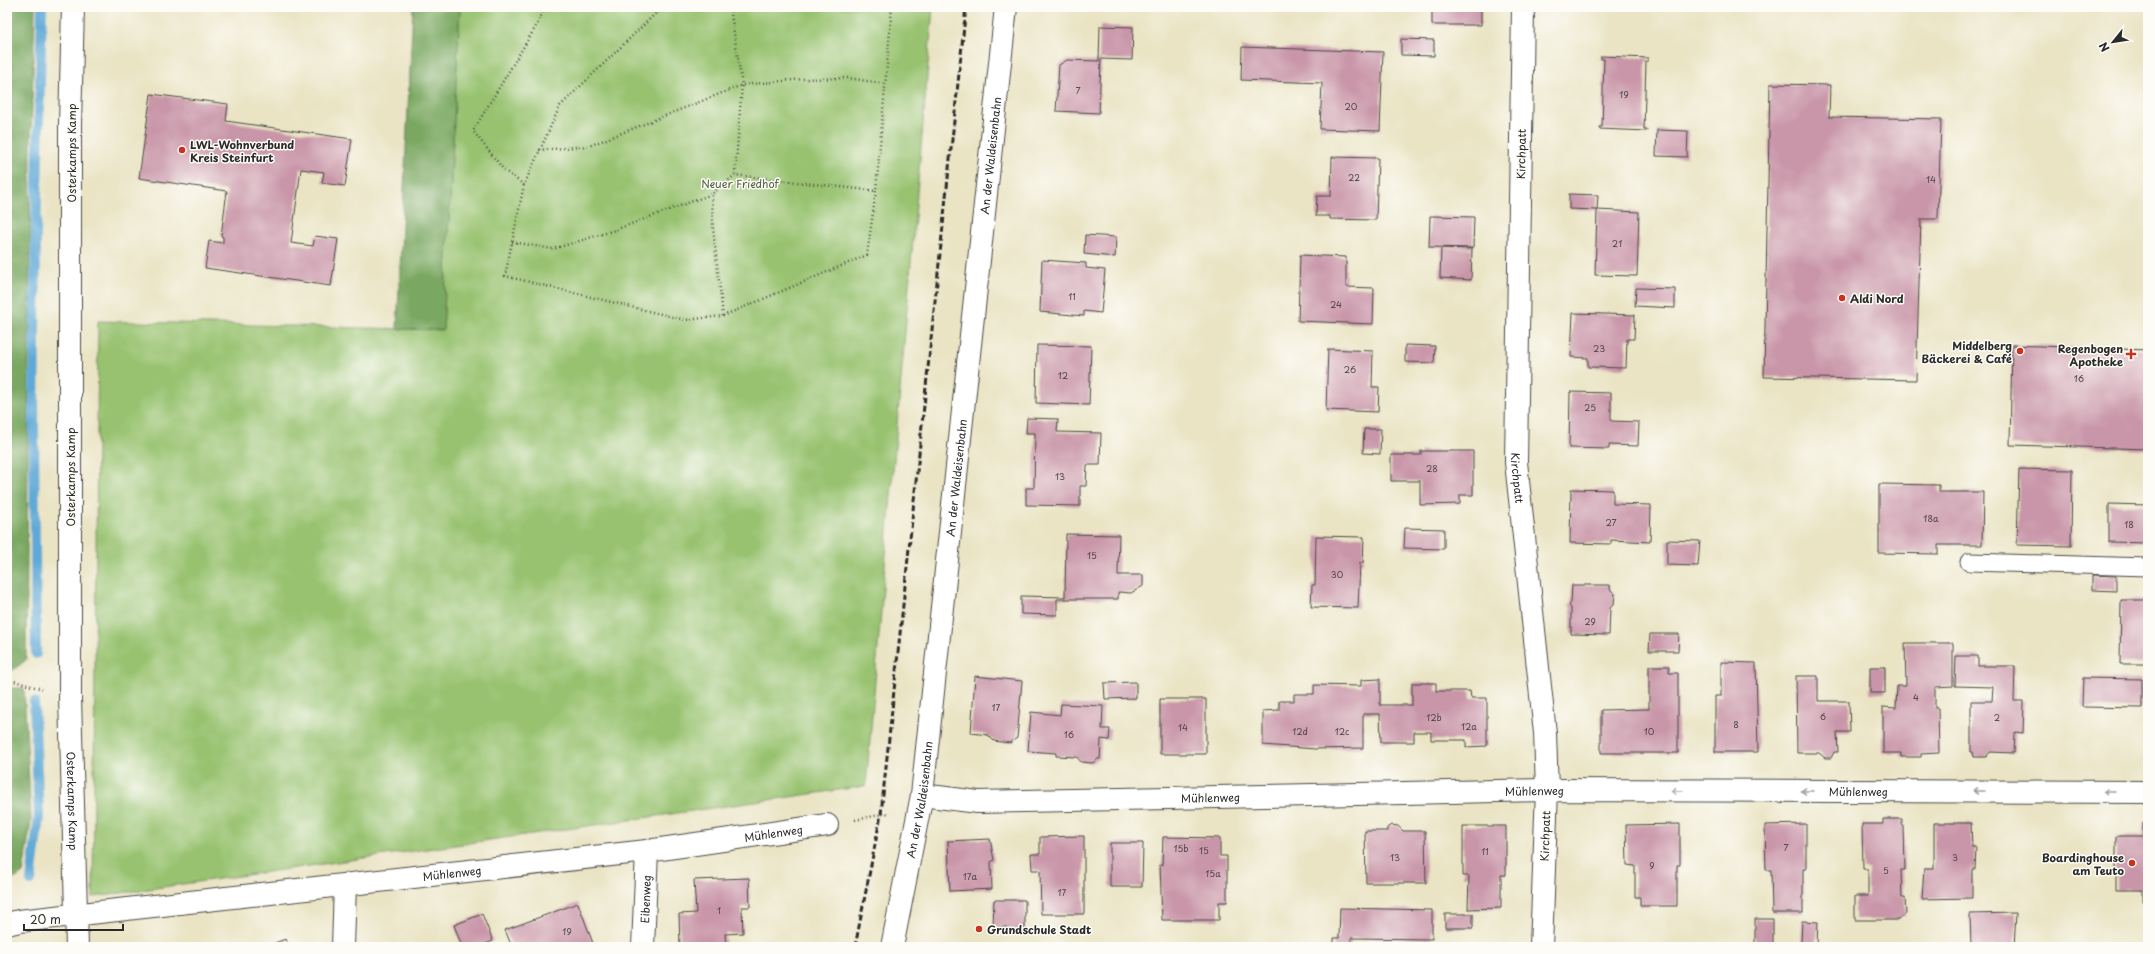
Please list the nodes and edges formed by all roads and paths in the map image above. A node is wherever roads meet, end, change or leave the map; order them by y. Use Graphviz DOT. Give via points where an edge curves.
graph roads {
  1 [pos="73,7"];
  2 [pos="545,7"];
  3 [pos="670,7"];
  4 [pos="730,7"];
  5 [pos="892,7"];
  6 [pos="1006,7"];
  7 [pos="1523,7"];
  8 [pos="886,84"];
  9 [pos="742,85"];
  10 [pos="539,150"];
  11 [pos="735,174"];
  12 [pos="524,185"];
  13 [pos="876,191"];
  14 [pos="712,194"];
  15 [pos="512,242"];
  16 [pos="723,316"];
  17 [pos="1969,562"];
  18 [pos="2148,567"];
  19 [pos="7,679"];
  20 [pos="70,697"];
  21 [pos="1547,790"];
  22 [pos="2148,792"];
  23 [pos="920,804"];
  24 [pos="827,825"];
  25 [pos="647,851"];
  26 [pos="345,885"];
  27 [pos="76,916"];
  28 [pos="7,924"];
  29 [pos="77,947"];
  30 [pos="343,947"];
  31 [pos="642,947"];
  32 [pos="892,947"];
  33 [pos="1541,947"];
  1 -- 20 [label="street, Osterkamps Kamp" via="70,125"];
  2 -- 12 [label="path" via="473,131 504,170"];
  3 -- 10 [label="path" via="656,13 560,106"];
  4 -- 9 [label="path"];
  5 -- 8 [label="path"];
  6 -- 23 [label="street, An der Waldeisenbahn"];
  7 -- 21 [label="street, Kirchpatt" via="1516,462 1545,733"];
  8 -- 9 [label="path" via="848,78"];
  8 -- 13 [label="path"];
  9 -- 10 [label="path" via="589,146"];
  9 -- 11 [label="path"];
  10 -- 12 [label="path"];
  11 -- 13 [label="path"];
  11 -- 14 [label="path"];
  12 -- 15 [label="path"];
  13 -- 16 [label="path" via="867,255"];
  14 -- 15 [label="path" via="553,249"];
  14 -- 16 [label="path" via="712,229"];
  15 -- 16 [label="path" via="505,276 685,320"];
  17 -- 18 [label="lane"];
  19 -- 20 [label="path"];
  20 -- 27 [label="street, Osterkamps Kamp"];
  22 -- 21 [label="street, Mühlenweg, one-way"];
  21 -- 23 [label="street, Mühlenweg"];
  21 -- 33 [label="street, Kirchpatt"];
  23 -- 24 [label="path"];
  23 -- 32 [label="street, An der Waldeisenbahn"];
  24 -- 25 [label="street, Mühlenweg"];
  25 -- 26 [label="street, Mühlenweg"];
  25 -- 31 [label="street, Eibenweg"];
  26 -- 27 [label="street, Mühlenweg"];
  26 -- 30 [label="street"];
  27 -- 28 [label="street, Mühlenweg"];
  27 -- 29 [label="street, Osterkamps Kamp"];
}
